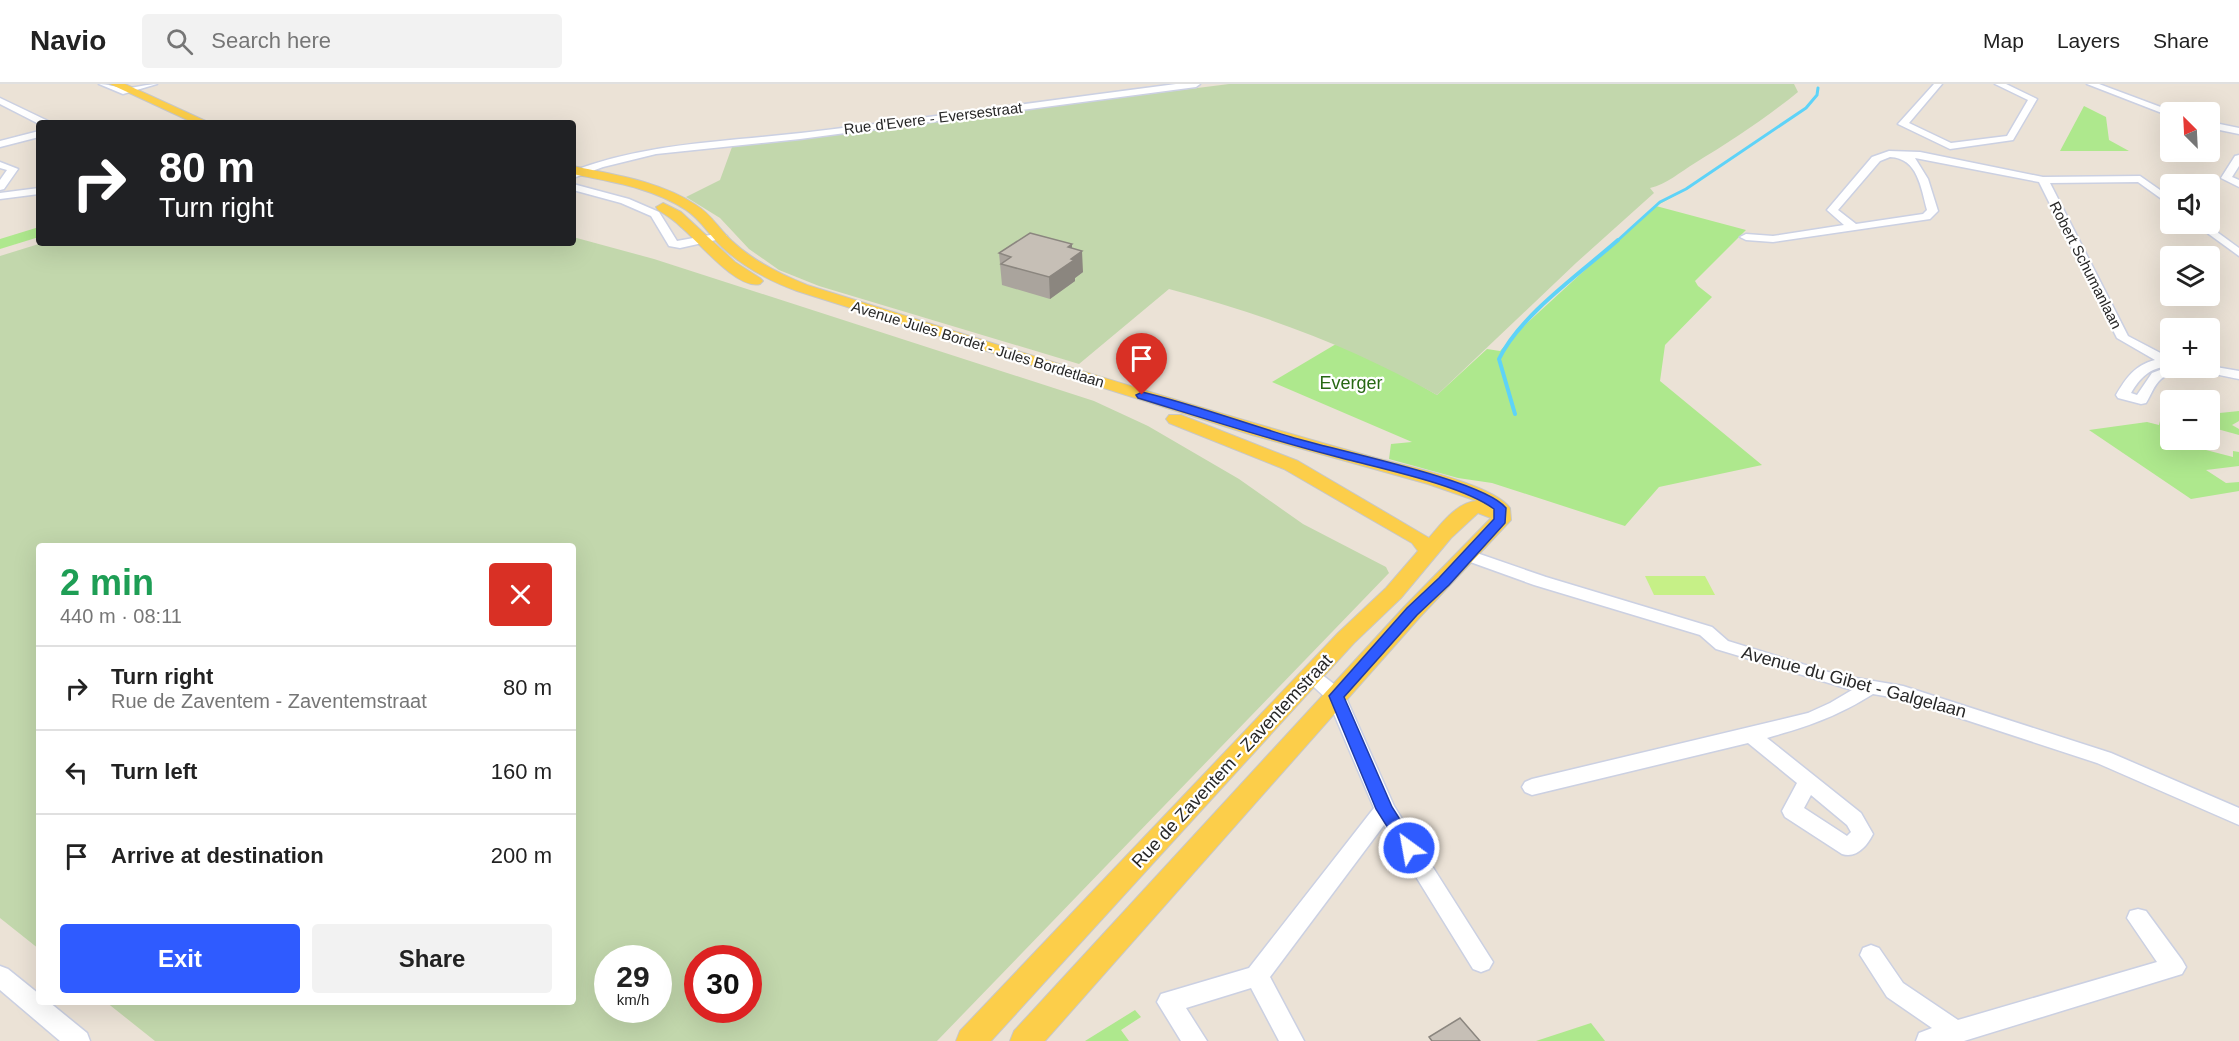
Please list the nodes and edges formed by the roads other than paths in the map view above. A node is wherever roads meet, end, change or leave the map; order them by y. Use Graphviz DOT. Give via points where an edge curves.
graph roads {
  1 [pos="98,84"];
  2 [pos="104,84"];
  3 [pos="116,84"];
  4 [pos="153,84"];
  5 [pos="1196,84"];
  6 [pos="1938,84"];
  7 [pos="1999,84"];
  8 [pos="2091,84"];
  9 [pos="133,95"];
  10 [pos="0,101"];
  11 [pos="2160,109"];
  12 [pos="39,120"];
  13 [pos="179,120"];
  14 [pos="196,120"];
  15 [pos="2220,126"];
  16 [pos="2239,131"];
  17 [pos="36,135"];
  18 [pos="11,142"];
  19 [pos="0,144"];
  20 [pos="702,146"];
  21 [pos="1950,146"];
  22 [pos="1903,154"];
  23 [pos="2239,158"];
  24 [pos="0,159"];
  25 [pos="1942,159"];
  26 [pos="0,165"];
  27 [pos="599,176"];
  28 [pos="576,179"];
  29 [pos="576,179"];
  30 [pos="576,179"];
  31 [pos="576,179"];
  32 [pos="2043,180"];
  33 [pos="2239,183"];
  34 [pos="0,187"];
  35 [pos="36,191"];
  36 [pos="2160,194"];
  37 [pos="0,196"];
  38 [pos="1853,227"];
  39 [pos="2213,234"];
  40 [pos="1746,237"];
  41 [pos="712,238"];
  42 [pos="2239,253"];
  43 [pos="2160,358"];
  44 [pos="2174,365"];
  45 [pos="2220,365"];
  46 [pos="2239,368"];
  47 [pos="2220,372"];
  48 [pos="2239,375"];
  49 [pos="1501,520"];
  50 [pos="1429,550"];
  51 [pos="1468,555"];
  52 [pos="1400,585"];
  53 [pos="1428,596"];
  54 [pos="1311,676"];
  55 [pos="1871,687"];
  56 [pos="1336,696"];
  57 [pos="1751,735"];
  58 [pos="1808,781"];
  59 [pos="1532,787"];
  60 [pos="1385,809"];
  61 [pos="2239,818"];
  62 [pos="2138,918"];
  63 [pos="1872,955"];
  64 [pos="1481,962"];
  65 [pos="0,976"];
  66 [pos="1257,976"];
  67 [pos="1956,1033"];
  68 [pos="78,1041"];
  69 [pos="971,1041"];
  70 [pos="1025,1041"];
  71 [pos="1195,1041"];
  72 [pos="1292,1041"];
  73 [pos="1928,1041"];
  1 -- 9 [label="main road" via="116,94"];
  2 -- 9 [label="street"];
  3 -- 9 [label="main road"];
  4 -- 9 [label="street"];
  5 -- 20 [label="street, Rue d'Evere - Eversestraat"];
  6 -- 21 [label="street" via="1903,124"];
  7 -- 21 [label="street" via="2033,99 2010,138"];
  8 -- 11 [label="street"];
  9 -- 13 [label="main road"];
  9 -- 14 [label="main road"];
  10 -- 12 [label="street"];
  15 -- 16 [label="street"];
  17 -- 18 [label="street"];
  18 -- 19 [label="street"];
  18 -- 24 [label="street"];
  20 -- 27 [label="street, Rue d'Evere - Eversestraat"];
  20 -- 28 [label="street, Rue d'Evere - Eversestraat" via="643,154"];
  21 -- 25 [label="street"];
  22 -- 25 [label="street"];
  22 -- 38 [label="street" via="1876,159 1832,210"];
  22 -- 38 [label="street" via="1915,161 1934,211 1926,217"];
  23 -- 33 [label="street" via="2226,178"];
  25 -- 32 [label="street"];
  26 -- 34 [label="street" via="13,169"];
  27 -- 29 [label="main road, Avenue Jules Bordet - Jules Bordetlaan"];
  27 -- 41 [label="main road, Avenue Jules Bordet - Jules Bordetlaan" via="674,199 705,218"];
  30 -- 41 [label="main road, Avenue Jules Bordet - Jules Bordetlaan" via="661,206"];
  31 -- 41 [label="street" via="655,214 672,242 680,245"];
  32 -- 36 [label="street" via="2140,179"];
  32 -- 43 [label="street, Robert Schumanlaan" via="2123,338"];
  35 -- 37 [label="street"];
  38 -- 40 [label="street" via="1764,240"];
  39 -- 42 [label="street"];
  41 -- 49 [label="main road, Avenue Jules Bordet - Jules Bordetlaan" via="761,270 802,288 1258,431 1436,480 1497,504"];
  41 -- 50 [label="main road, Avenue Jules Bordet - Jules Bordetlaan" via="727,264 771,289 1136,406 1254,449 1291,465 1419,538"];
  44 -- 44 [label="street" via="2159,374 2141,400 2123,395 2143,367"];
  45 -- 46 [label="street"];
  47 -- 48 [label="street"];
  49 -- 50 [label="main road, Rue de Zaventem - Zaventemstraat" via="1489,509 1473,507"];
  49 -- 51 [label="main road, Rue de Zaventem - Zaventemstraat"];
  50 -- 52 [label="main road, Rue de Zaventem - Zaventemstraat"];
  51 -- 53 [label="main road, Rue de Zaventem - Zaventemstraat"];
  51 -- 55 [label="street, Avenue du Gibet - Galgelaan" via="1706,631 1722,645 1837,681"];
  52 -- 53 [label="main road"];
  52 -- 54 [label="main road, Rue de Zaventem - Zaventemstraat"];
  53 -- 56 [label="main road, Rue de Zaventem - Zaventemstraat"];
  54 -- 56 [label="street"];
  54 -- 69 [label="main road, Rue de Zaventem - Zaventemstraat"];
  55 -- 57 [label="street" via="1813,718"];
  55 -- 61 [label="street, Avenue du Gibet - Galgelaan" via="1938,703 2104,758"];
  56 -- 60 [label="street"];
  56 -- 70 [label="main road, Rue de Zaventem - Zaventemstraat"];
  57 -- 58 [label="street"];
  57 -- 59 [label="street"];
  60 -- 64 [label="street"];
  60 -- 66 [label="street"];
  62 -- 67 [label="street" via="2174,967"];
  63 -- 67 [label="street" via="1895,990"];
  65 -- 68 [label="street"];
  66 -- 71 [label="street" via="1169,1002"];
  66 -- 72 [label="street"];
  67 -- 73 [label="street"];
}
